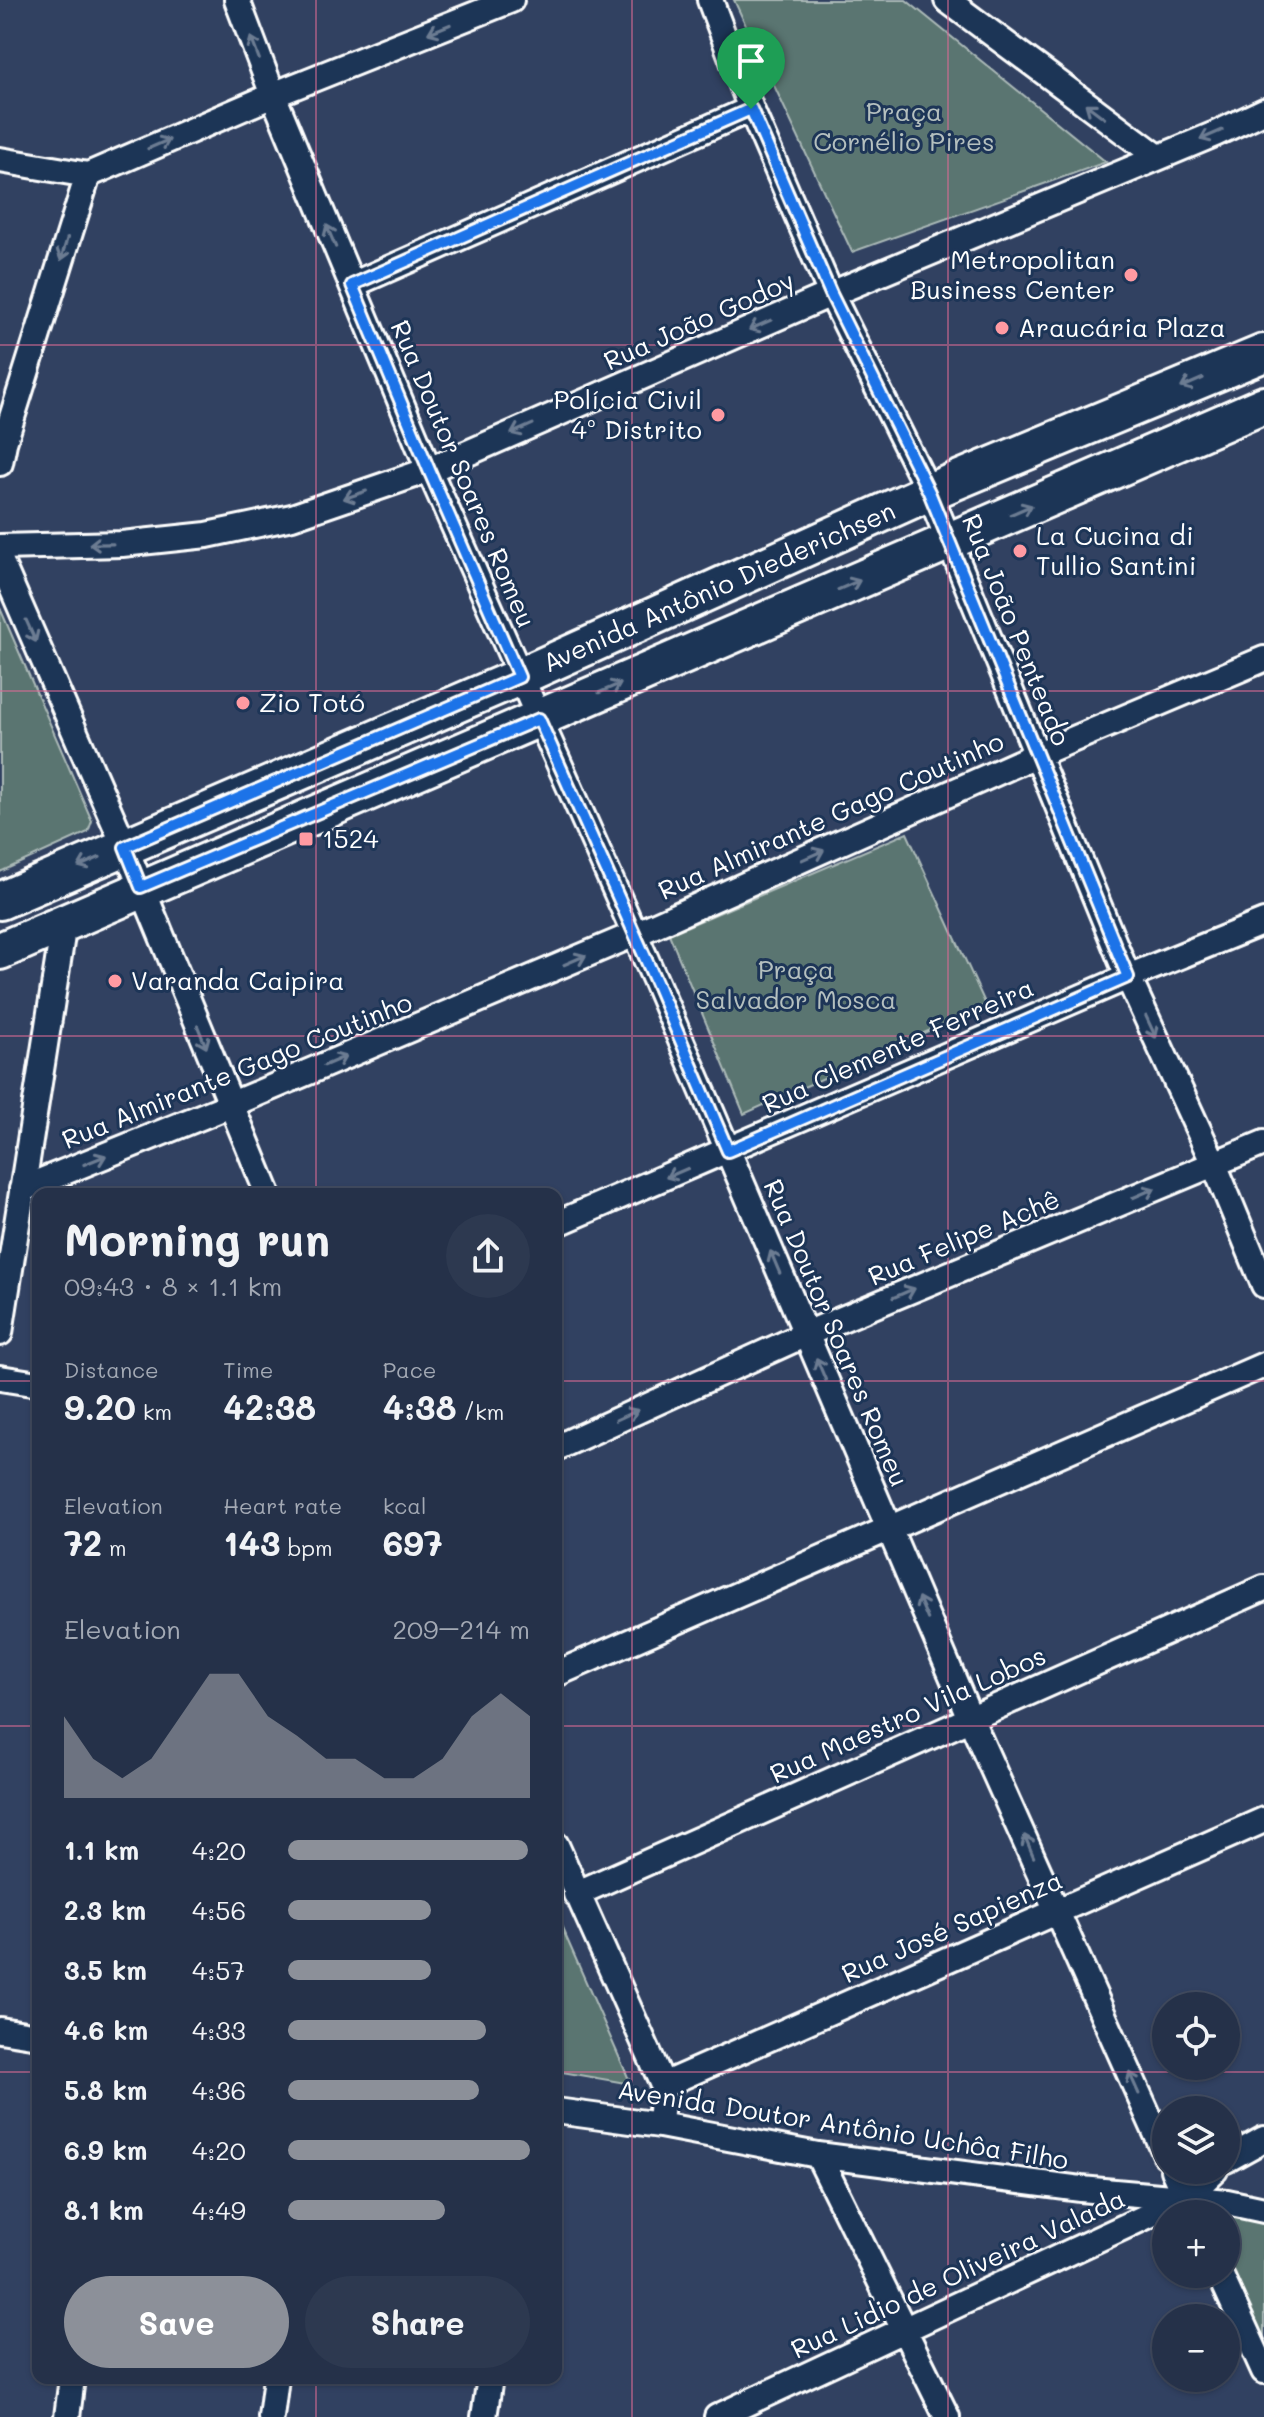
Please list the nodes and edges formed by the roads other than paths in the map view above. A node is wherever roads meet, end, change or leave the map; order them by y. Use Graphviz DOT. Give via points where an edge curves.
graph roads {
  1 [pos="237,0"];
  2 [pos="511,0"];
  3 [pos="710,0"];
  4 [pos="947,0"];
  5 [pos="273,95"];
  6 [pos="751,109"];
  7 [pos="1264,111"];
  8 [pos="1158,157"];
  9 [pos="0,160"];
  10 [pos="88,175"];
  11 [pos="352,285"];
  12 [pos="831,294"];
  13 [pos="1264,353"];
  14 [pos="1264,405"];
  15 [pos="0,463"];
  16 [pos="429,470"];
  17 [pos="929,492"];
  18 [pos="950,541"];
  19 [pos="0,547"];
  20 [pos="0,560"];
  21 [pos="1264,659"];
  22 [pos="519,677"];
  23 [pos="539,719"];
  24 [pos="1036,755"];
  25 [pos="125,847"];
  26 [pos="141,887"];
  27 [pos="0,901"];
  28 [pos="1264,922"];
  29 [pos="64,923"];
  30 [pos="635,934"];
  31 [pos="0,951"];
  32 [pos="1128,977"];
  33 [pos="230,1105"];
  34 [pos="1264,1143"];
  35 [pos="728,1151"];
  36 [pos="1214,1164"];
  37 [pos="265,1188"];
  38 [pos="22,1189"];
  39 [pos="562,1221"];
  40 [pos="1264,1285"];
  41 [pos="0,1333"];
  42 [pos="806,1334"];
  43 [pos="1264,1365"];
  44 [pos="0,1378"];
  45 [pos="32,1383"];
  46 [pos="562,1445"];
  47 [pos="889,1528"];
  48 [pos="1264,1588"];
  49 [pos="562,1671"];
  50 [pos="970,1718"];
  51 [pos="1264,1820"];
  52 [pos="562,1860"];
  53 [pos="576,1894"];
  54 [pos="1057,1912"];
  55 [pos="0,2030"];
  56 [pos="32,2035"];
  57 [pos="663,2085"];
  58 [pos="562,2112"];
  59 [pos="1152,2124"];
  60 [pos="660,2125"];
  61 [pos="1264,2139"];
  62 [pos="1240,2152"];
  63 [pos="818,2155"];
  64 [pos="1152,2200"];
  65 [pos="1240,2205"];
  66 [pos="1264,2210"];
  67 [pos="1152,2222"];
  68 [pos="1226,2288"];
  69 [pos="904,2330"];
  70 [pos="1264,2371"];
  71 [pos="71,2384"];
  72 [pos="275,2384"];
  73 [pos="489,2384"];
  74 [pos="67,2417"];
  75 [pos="271,2417"];
  76 [pos="484,2417"];
  77 [pos="717,2417"];
  78 [pos="947,2417"];
  5 -- 1 [label="street, Rua Doutor Soares Romeu, one-way"];
  2 -- 5 [label="street, one-way"];
  3 -- 6 [label="street, Rua João Penteado"];
  8 -- 4 [label="street, one-way"];
  10 -- 5 [label="street, one-way"];
  11 -- 5 [label="street, Rua Doutor Soares Romeu, one-way"];
  6 -- 11 [label="street"];
  6 -- 12 [label="street, Rua João Penteado"];
  7 -- 8 [label="street, Rua João Godoy, one-way"];
  8 -- 12 [label="street, Rua João Godoy"];
  9 -- 10 [label="street"];
  10 -- 15 [label="street, one-way"];
  11 -- 16 [label="street, Rua Doutor Soares Romeu"];
  12 -- 16 [label="street, Rua João Godoy, one-way"];
  12 -- 17 [label="street, Rua João Penteado"];
  13 -- 17 [label="main road, Avenida Antônio Diederichsen, one-way"];
  18 -- 14 [label="main road, Avenida Antônio Diederichsen, one-way"];
  16 -- 19 [label="street, Rua João Godoy, one-way" via="292,517 207,535 122,544"];
  16 -- 22 [label="street, Rua Doutor Soares Romeu"];
  17 -- 18 [label="street, Rua João Penteado"];
  17 -- 22 [label="main road, Avenida Antônio Diederichsen"];
  23 -- 18 [label="main road, Avenida Antônio Diederichsen, one-way"];
  18 -- 24 [label="street, Rua João Penteado"];
  20 -- 25 [label="street, one-way"];
  21 -- 24 [label="street, Rua Almirante Gago Coutinho"];
  22 -- 23 [label="street, Rua Doutor Soares Romeu"];
  22 -- 25 [label="main road, Avenida Antônio Diederichsen"];
  23 -- 26 [label="main road, Avenida Antônio Diederichsen"];
  23 -- 30 [label="street, Rua Doutor Soares Romeu"];
  30 -- 24 [label="street, Rua Almirante Gago Coutinho, one-way"];
  24 -- 32 [label="street, Rua João Penteado"];
  25 -- 26 [label="street"];
  25 -- 27 [label="main road, Avenida Antônio Diederichsen, one-way"];
  26 -- 29 [label="main road, Avenida Antônio Diederichsen"];
  26 -- 33 [label="street, one-way"];
  28 -- 32 [label="street, Rua Clemente Ferreira"];
  29 -- 31 [label="main road, Avenida Antônio Diederichsen"];
  29 -- 38 [label="street"];
  33 -- 30 [label="street, Rua Almirante Gago Coutinho, one-way"];
  30 -- 35 [label="street, Rua Doutor Soares Romeu"];
  32 -- 35 [label="street, Rua Clemente Ferreira"];
  32 -- 36 [label="street, Rua João Penteado, one-way"];
  33 -- 37 [label="street"];
  38 -- 33 [label="street, Rua Almirante Gago Coutinho, one-way"];
  34 -- 36 [label="street, Rua Felipe Achê"];
  35 -- 39 [label="street, Rua Clemente Ferreira, one-way"];
  42 -- 35 [label="street, Rua Doutor Soares Romeu, one-way"];
  36 -- 40 [label="street, Rua João Penteado"];
  42 -- 36 [label="street, Rua Felipe Achê, one-way"];
  38 -- 41 [label="street"];
  46 -- 42 [label="street, Rua Felipe Achê, one-way"];
  47 -- 42 [label="street, Rua Doutor Soares Romeu, one-way"];
  43 -- 47 [label="street"];
  44 -- 45 [label="street"];
  47 -- 49 [label="street"];
  50 -- 47 [label="street, Rua Doutor Soares Romeu, one-way"];
  48 -- 50 [label="street, Rua Maestro Vila Lobos"];
  50 -- 53 [label="street, Rua Maestro Vila Lobos"];
  54 -- 50 [label="street, Rua Doutor Soares Romeu, one-way"];
  51 -- 54 [label="street, Rua José Sapienza"];
  52 -- 53 [label="street"];
  53 -- 57 [label="street"];
  54 -- 57 [label="street, Rua José Sapienza"];
  59 -- 54 [label="street, Rua Doutor Soares Romeu, one-way"];
  55 -- 56 [label="street"];
  57 -- 60 [label="street"];
  58 -- 60 [label="street, Avenida Doutor Antônio Uchôa Filho"];
  60 -- 63 [label="street, Avenida Doutor Antônio Uchôa Filho"];
  61 -- 62 [label="street"];
  63 -- 64 [label="street, Avenida Doutor Antônio Uchôa Filho"];
  63 -- 69 [label="street"];
  65 -- 66 [label="street, Avenida Doutor Antônio Uchôa Filho"];
  67 -- 69 [label="street, Rua Lidio de Oliveira Valada"];
  68 -- 70 [label="street"];
  69 -- 77 [label="street, Rua Lidio de Oliveira Valada"];
  69 -- 78 [label="street"];
  71 -- 74 [label="street"];
  72 -- 75 [label="street"];
  73 -- 76 [label="street"];
}
